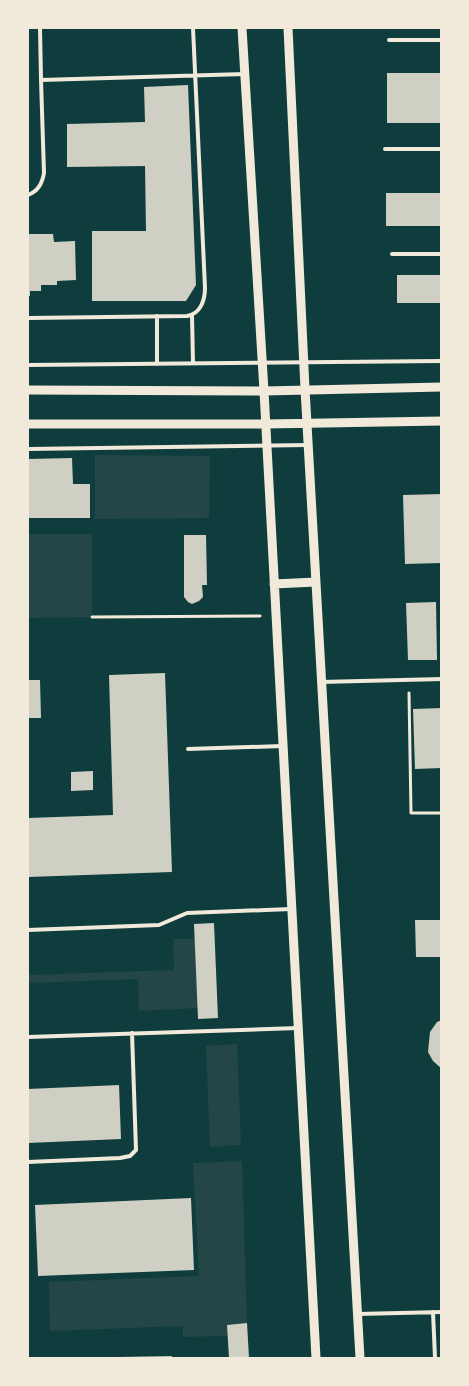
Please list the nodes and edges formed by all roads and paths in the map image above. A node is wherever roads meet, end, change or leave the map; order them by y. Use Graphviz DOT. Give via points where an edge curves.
graph roads {
  1 [pos="40,28"];
  2 [pos="193,28"];
  3 [pos="242,28"];
  4 [pos="288,28"];
  5 [pos="389,40"];
  6 [pos="442,40"];
  7 [pos="245,74"];
  8 [pos="195,75"];
  9 [pos="41,80"];
  10 [pos="442,148"];
  11 [pos="385,149"];
  12 [pos="28,195"];
  13 [pos="392,254"];
  14 [pos="442,254"];
  15 [pos="192,315"];
  16 [pos="157,316"];
  17 [pos="28,318"];
  18 [pos="442,361"];
  19 [pos="303,362"];
  20 [pos="193,363"];
  21 [pos="262,363"];
  22 [pos="157,364"];
  23 [pos="28,365"];
  24 [pos="442,387"];
  25 [pos="305,389"];
  26 [pos="28,390"];
  27 [pos="264,390"];
  28 [pos="442,421"];
  29 [pos="306,423"];
  30 [pos="28,424"];
  31 [pos="266,424"];
  32 [pos="308,445"];
  33 [pos="267,446"];
  34 [pos="28,449"];
  35 [pos="316,582"];
  36 [pos="274,584"];
  37 [pos="276,616"];
  38 [pos="92,618"];
  39 [pos="442,679"];
  40 [pos="409,680"];
  41 [pos="321,682"];
  42 [pos="282,746"];
  43 [pos="188,749"];
  44 [pos="442,813"];
  45 [pos="291,909"];
  46 [pos="28,930"];
  47 [pos="298,1028"];
  48 [pos="132,1033"];
  49 [pos="28,1037"];
  50 [pos="28,1162"];
  51 [pos="433,1312"];
  52 [pos="442,1312"];
  53 [pos="357,1314"];
  54 [pos="316,1358"];
  55 [pos="360,1358"];
  56 [pos="435,1358"];
  1 -- 9 [label="lane"];
  2 -- 8 [label="lane"];
  3 -- 7 [label="street"];
  4 -- 19 [label="street"];
  5 -- 6 [label="lane"];
  7 -- 8 [label="lane"];
  7 -- 21 [label="street"];
  8 -- 9 [label="lane"];
  8 -- 15 [label="lane" via="205,296 201,307"];
  9 -- 12 [label="lane" via="44,173 42,184"];
  10 -- 11 [label="lane"];
  13 -- 14 [label="lane"];
  15 -- 16 [label="lane"];
  15 -- 20 [label="lane"];
  16 -- 17 [label="lane"];
  16 -- 22 [label="lane"];
  18 -- 19 [label="lane"];
  19 -- 21 [label="lane"];
  19 -- 25 [label="street"];
  20 -- 21 [label="lane"];
  20 -- 22 [label="lane"];
  21 -- 27 [label="street"];
  22 -- 23 [label="lane"];
  24 -- 25 [label="street"];
  25 -- 27 [label="street"];
  25 -- 29 [label="street"];
  26 -- 27 [label="street"];
  27 -- 31 [label="street"];
  28 -- 29 [label="street"];
  29 -- 31 [label="street"];
  29 -- 32 [label="street"];
  30 -- 31 [label="street"];
  31 -- 33 [label="street"];
  32 -- 33 [label="lane"];
  32 -- 35 [label="street"];
  33 -- 34 [label="lane"];
  33 -- 36 [label="street"];
  35 -- 36 [label="street"];
  35 -- 41 [label="street"];
  36 -- 37 [label="street"];
  37 -- 38 [label="path"];
  37 -- 42 [label="street"];
  39 -- 40 [label="lane"];
  40 -- 41 [label="lane"];
  40 -- 44 [label="path" via="411,813"];
  41 -- 53 [label="street"];
  42 -- 43 [label="lane"];
  42 -- 45 [label="street"];
  45 -- 46 [label="lane" via="187,913 158,925"];
  45 -- 47 [label="street"];
  47 -- 48 [label="lane"];
  47 -- 54 [label="street"];
  48 -- 49 [label="lane"];
  48 -- 50 [label="lane" via="136,1150 130,1156 120,1158"];
  51 -- 52 [label="lane"];
  51 -- 53 [label="lane"];
  51 -- 56 [label="lane"];
  53 -- 55 [label="street"];
}
